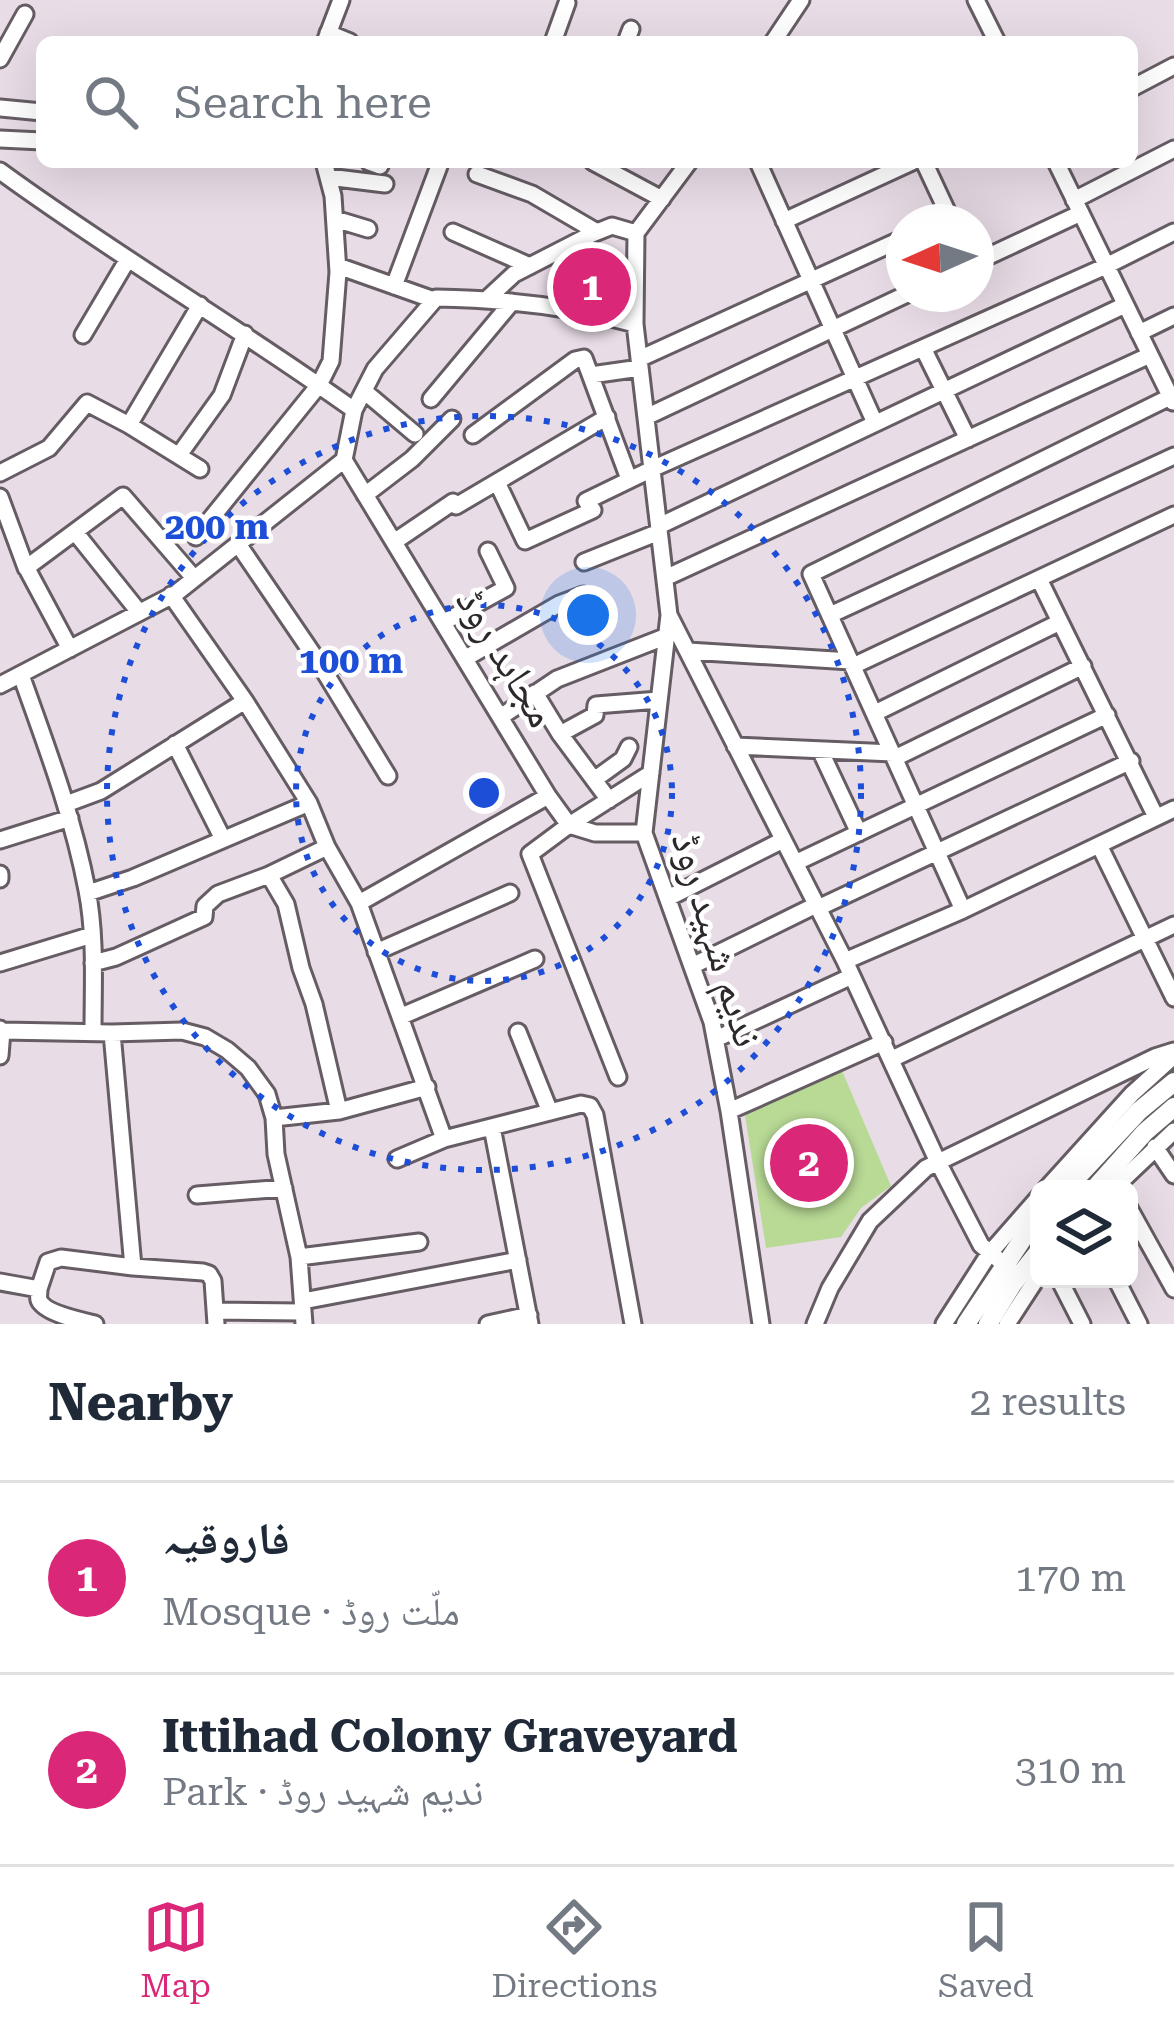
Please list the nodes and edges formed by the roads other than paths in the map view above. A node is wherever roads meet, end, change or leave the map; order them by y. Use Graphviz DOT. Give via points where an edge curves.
graph roads {
  1 [pos="341,0"];
  2 [pos="801,0"];
  3 [pos="976,0"];
  4 [pos="567,3"];
  5 [pos="26,14"];
  6 [pos="326,36"];
  7 [pos="555,36"];
  8 [pos="777,36"];
  9 [pos="994,36"];
  10 [pos="0,58"];
  11 [pos="1174,66"];
  12 [pos="1138,85"];
  13 [pos="0,108"];
  14 [pos="36,111"];
  15 [pos="0,139"];
  16 [pos="36,141"];
  17 [pos="1174,149"];
  18 [pos="439,168"];
  19 [pos="604,168"];
  20 [pos="685,168"];
  21 [pos="761,168"];
  22 [pos="926,168"];
  23 [pos="1059,168"];
  24 [pos="326,169"];
  25 [pos="882,169"];
  26 [pos="0,172"];
  27 [pos="477,174"];
  28 [pos="385,184"];
  29 [pos="662,199"];
  30 [pos="941,204"];
  31 [pos="1077,206"];
  32 [pos="335,219"];
  33 [pos="784,221"];
  34 [pos="368,230"];
  35 [pos="453,232"];
  36 [pos="597,232"];
  37 [pos="1174,232"];
  38 [pos="636,233"];
  39 [pos="886,246"];
  40 [pos="994,252"];
  41 [pos="128,259"];
  42 [pos="338,266"];
  43 [pos="530,266"];
  44 [pos="1106,266"];
  45 [pos="811,280"];
  46 [pos="394,286"];
  47 [pos="487,299"];
  48 [pos="434,300"];
  49 [pos="512,302"];
  50 [pos="886,304"];
  51 [pos="1125,304"];
  52 [pos="200,305"];
  53 [pos="1174,316"];
  54 [pos="635,324"];
  55 [pos="832,329"];
  56 [pos="1139,333"];
  57 [pos="245,334"];
  58 [pos="83,335"];
  59 [pos="923,348"];
  60 [pos="1150,355"];
  61 [pos="639,363"];
  62 [pos="591,375"];
  63 [pos="855,378"];
  64 [pos="319,385"];
  65 [pos="364,391"];
  66 [pos="944,391"];
  67 [pos="431,399"];
  68 [pos="1173,401"];
  69 [pos="354,410"];
  70 [pos="608,417"];
  71 [pos="646,417"];
  72 [pos="452,418"];
  73 [pos="875,423"];
  74 [pos="129,425"];
  75 [pos="415,434"];
  76 [pos="473,435"];
  77 [pos="968,439"];
  78 [pos="179,455"];
  79 [pos="1174,456"];
  80 [pos="344,460"];
  81 [pos="200,469"];
  82 [pos="652,469"];
  83 [pos="0,473"];
  84 [pos="629,479"];
  85 [pos="497,482"];
  86 [pos="365,495"];
  87 [pos="0,497"];
  88 [pos="1174,515"];
  89 [pos="659,529"];
  90 [pos="75,532"];
  91 [pos="196,537"];
  92 [pos="394,542"];
  93 [pos="238,544"];
  94 [pos="488,551"];
  95 [pos="584,562"];
  96 [pos="26,568"];
  97 [pos="194,578"];
  98 [pos="665,578"];
  99 [pos="1039,579"];
  100 [pos="583,595"];
  101 [pos="170,596"];
  102 [pos="140,612"];
  103 [pos="669,615"];
  104 [pos="830,615"];
  105 [pos="443,622"];
  106 [pos="1060,622"];
  107 [pos="667,636"];
  108 [pos="70,649"];
  109 [pos="688,651"];
  110 [pos="466,658"];
  111 [pos="852,663"];
  112 [pos="1083,667"];
  113 [pos="21,674"];
  114 [pos="0,685"];
  115 [pos="535,693"];
  116 [pos="659,700"];
  117 [pos="245,701"];
  118 [pos="875,713"];
  119 [pos="1107,715"];
  120 [pos="502,716"];
  121 [pos="560,734"];
  122 [pos="175,744"];
  123 [pos="735,746"];
  124 [pos="629,747"];
  125 [pos="820,750"];
  126 [pos="894,756"];
  127 [pos="1131,761"];
  128 [pos="651,773"];
  129 [pos="388,776"];
  130 [pos="594,780"];
  131 [pos="548,796"];
  132 [pos="609,800"];
  133 [pos="309,803"];
  134 [pos="917,805"];
  135 [pos="1174,809"];
  136 [pos="68,811"];
  137 [pos="1156,817"];
  138 [pos="569,825"];
  139 [pos="859,832"];
  140 [pos="644,833"];
  141 [pos="223,839"];
  142 [pos="0,840"];
  143 [pos="783,840"];
  144 [pos="1099,845"];
  145 [pos="327,847"];
  146 [pos="938,851"];
  147 [pos="795,863"];
  148 [pos="269,874"];
  149 [pos="88,893"];
  150 [pos="510,893"];
  151 [pos="668,898"];
  152 [pos="359,903"];
  153 [pos="817,906"];
  154 [pos="963,910"];
  155 [pos="1174,925"];
  156 [pos="92,935"];
  157 [pos="1145,939"];
  158 [pos="376,952"];
  159 [pos="535,959"];
  160 [pos="0,963"];
  161 [pos="93,963"];
  162 [pos="692,966"];
  163 [pos="849,968"];
  164 [pos="1174,998"];
  165 [pos="402,1016"];
  166 [pos="1,1030"];
  167 [pos="93,1031"];
  168 [pos="518,1032"];
  169 [pos="112,1033"];
  170 [pos="716,1039"];
  171 [pos="888,1050"];
  172 [pos="1174,1053"];
  173 [pos="0,1056"];
  174 [pos="618,1077"];
  175 [pos="1174,1082"];
  176 [pos="427,1087"];
  177 [pos="1174,1107"];
  178 [pos="339,1111"];
  179 [pos="730,1111"];
  180 [pos="550,1112"];
  181 [pos="274,1118"];
  182 [pos="491,1127"];
  183 [pos="1174,1131"];
  184 [pos="444,1139"];
  185 [pos="1155,1148"];
  186 [pos="397,1159"];
  187 [pos="938,1162"];
  188 [pos="1174,1175"];
  189 [pos="1054,1180"];
  190 [pos="1074,1180"];
  191 [pos="1102,1180"];
  192 [pos="1124,1180"];
  193 [pos="284,1188"];
  194 [pos="197,1195"];
  195 [pos="1030,1221"];
  196 [pos="1138,1224"];
  197 [pos="1030,1236"];
  198 [pos="419,1242"];
  199 [pos="299,1257"];
  200 [pos="518,1259"];
  201 [pos="133,1267"];
  202 [pos="1012,1268"];
  203 [pos="0,1282"];
  204 [pos="1064,1288"];
  205 [pos="1121,1288"];
  206 [pos="39,1289"];
  207 [pos="1174,1289"];
  208 [pos="303,1312"];
  209 [pos="216,1318"];
  210 [pos="530,1320"];
  211 [pos="68,1321"];
  212 [pos="95,1324"];
  213 [pos="488,1324"];
  214 [pos="633,1324"];
  215 [pos="761,1324"];
  216 [pos="815,1324"];
  217 [pos="944,1324"];
  218 [pos="966,1324"];
  219 [pos="988,1324"];
  220 [pos="1006,1324"];
  221 [pos="1082,1324"];
  222 [pos="1139,1324"];
  1 -- 6 [label="street"];
  2 -- 8 [label="street"];
  3 -- 9 [label="street"];
  4 -- 7 [label="street"];
  5 -- 10 [label="street"];
  11 -- 12 [label="street"];
  13 -- 14 [label="street"];
  15 -- 16 [label="street"];
  17 -- 31 [label="street"];
  18 -- 46 [label="street"];
  19 -- 29 [label="street"];
  20 -- 29 [label="street"];
  21 -- 33 [label="street"];
  22 -- 30 [label="street"];
  23 -- 31 [label="street"];
  24 -- 28 [label="street"];
  24 -- 32 [label="street"];
  25 -- 33 [label="street"];
  26 -- 41 [label="street"];
  27 -- 36 [label="street"];
  29 -- 38 [label="street"];
  31 -- 40 [label="street"];
  31 -- 44 [label="street"];
  32 -- 34 [label="street"];
  32 -- 42 [label="street"];
  33 -- 45 [label="street"];
  35 -- 43 [label="street"];
  36 -- 38 [label="street" via="612,226"];
  36 -- 43 [label="street"];
  37 -- 44 [label="street"];
  38 -- 54 [label="street, ندیم شہید روڈ"];
  39 -- 45 [label="street"];
  41 -- 52 [label="street"];
  41 -- 58 [label="street"];
  42 -- 46 [label="street"];
  42 -- 64 [label="street" via="331,361"];
  43 -- 47 [label="street"];
  44 -- 51 [label="street"];
  44 -- 59 [label="street"];
  45 -- 55 [label="street"];
  45 -- 61 [label="street"];
  46 -- 48 [label="street"];
  47 -- 48 [label="street"];
  47 -- 49 [label="street"];
  48 -- 65 [label="street"];
  49 -- 54 [label="street"];
  49 -- 67 [label="street"];
  50 -- 55 [label="street"];
  51 -- 56 [label="street"];
  51 -- 66 [label="street"];
  52 -- 57 [label="street"];
  52 -- 74 [label="street"];
  53 -- 56 [label="street"];
  54 -- 61 [label="street, ندیم شہید روڈ"];
  55 -- 63 [label="street"];
  55 -- 71 [label="street"];
  56 -- 60 [label="street"];
  57 -- 64 [label="street"];
  57 -- 78 [label="street" via="222,395"];
  59 -- 63 [label="street"];
  59 -- 66 [label="street"];
  60 -- 68 [label="street"];
  60 -- 77 [label="street"];
  61 -- 62 [label="street"];
  61 -- 71 [label="street, ندیم شہید روڈ"];
  62 -- 70 [label="street"];
  62 -- 76 [label="street" via="584,358 575,360"];
  63 -- 73 [label="street"];
  63 -- 82 [label="street"];
  64 -- 69 [label="street"];
  64 -- 91 [label="street"];
  65 -- 69 [label="street"];
  65 -- 75 [label="street"];
  66 -- 73 [label="street"];
  66 -- 77 [label="street"];
  68 -- 104 [label="street" via="812,574"];
  69 -- 80 [label="street"];
  70 -- 84 [label="street"];
  70 -- 85 [label="street"];
  71 -- 82 [label="street, ندیم شہید روڈ"];
  72 -- 86 [label="street"];
  73 -- 89 [label="street"];
  74 -- 78 [label="street"];
  74 -- 83 [label="street" via="87,403 49,448"];
  77 -- 98 [label="street"];
  78 -- 81 [label="street"];
  79 -- 104 [label="street"];
  80 -- 86 [label="street, مجاہد روڈ"];
  80 -- 93 [label="street"];
  82 -- 84 [label="street"];
  82 -- 89 [label="street, ندیم شہید روڈ"];
  84 -- 85 [label="street" via="586,500 592,510 525,542"];
  85 -- 92 [label="street"];
  86 -- 92 [label="street, مجاہد روڈ"];
  87 -- 96 [label="street"];
  88 -- 99 [label="street"];
  89 -- 95 [label="street"];
  89 -- 98 [label="street, ندیم شہید روڈ"];
  90 -- 96 [label="street"];
  90 -- 97 [label="street" via="123,496"];
  90 -- 102 [label="street"];
  92 -- 105 [label="street, مجاہد روڈ"];
  93 -- 97 [label="street"];
  93 -- 129 [label="street"];
  94 -- 105 [label="street" via="506,588"];
  96 -- 108 [label="street"];
  97 -- 101 [label="street"];
  98 -- 103 [label="street, ندیم شہید روڈ"];
  99 -- 106 [label="street"];
  99 -- 111 [label="street"];
  100 -- 110 [label="street"];
  101 -- 102 [label="street"];
  101 -- 117 [label="street"];
  102 -- 108 [label="street"];
  103 -- 107 [label="street, ندیم شہید روڈ"];
  103 -- 109 [label="street"];
  104 -- 111 [label="street"];
  105 -- 110 [label="street, مجاہد روڈ"];
  106 -- 112 [label="street"];
  106 -- 118 [label="street"];
  107 -- 115 [label="street"];
  107 -- 116 [label="street, ندیم شہید روڈ"];
  108 -- 113 [label="street"];
  109 -- 111 [label="street"];
  109 -- 123 [label="street"];
  110 -- 120 [label="street, مجاہد روڈ"];
  111 -- 118 [label="street"];
  112 -- 119 [label="street"];
  112 -- 126 [label="street"];
  113 -- 114 [label="street"];
  113 -- 136 [label="street"];
  115 -- 120 [label="street"];
  115 -- 121 [label="street"];
  116 -- 121 [label="street" via="596,705 595,715"];
  116 -- 128 [label="street, ندیم شہید روڈ"];
  117 -- 122 [label="street"];
  117 -- 133 [label="street"];
  118 -- 126 [label="street"];
  119 -- 127 [label="street"];
  119 -- 134 [label="street"];
  120 -- 131 [label="street, مجاہد روڈ"];
  121 -- 130 [label="street"];
  122 -- 136 [label="street"];
  122 -- 141 [label="street"];
  123 -- 125 [label="street"];
  123 -- 143 [label="street"];
  124 -- 130 [label="street"];
  125 -- 126 [label="street"];
  125 -- 139 [label="street"];
  126 -- 134 [label="street"];
  127 -- 137 [label="street"];
  127 -- 146 [label="street"];
  128 -- 132 [label="street"];
  128 -- 140 [label="street, ندیم شہید روڈ"];
  130 -- 132 [label="street"];
  131 -- 138 [label="street, مجاہد روڈ"];
  131 -- 152 [label="street"];
  132 -- 138 [label="street"];
  133 -- 141 [label="street"];
  133 -- 145 [label="street"];
  134 -- 139 [label="street"];
  134 -- 146 [label="street"];
  135 -- 137 [label="street"];
  136 -- 142 [label="street"];
  136 -- 149 [label="street"];
  137 -- 144 [label="street"];
  138 -- 140 [label="street"];
  138 -- 174 [label="street" via="530,854"];
  139 -- 147 [label="street"];
  140 -- 151 [label="street, ندیم شہید روڈ"];
  141 -- 149 [label="street"];
  143 -- 147 [label="street"];
  143 -- 151 [label="street"];
  144 -- 154 [label="street"];
  144 -- 157 [label="street"];
  145 -- 148 [label="street"];
  145 -- 152 [label="street"];
  146 -- 153 [label="street"];
  146 -- 154 [label="street"];
  147 -- 153 [label="street"];
  148 -- 161 [label="street" via="218,894 204,917"];
  148 -- 178 [label="street" via="286,904"];
  149 -- 156 [label="street"];
  150 -- 158 [label="street"];
  151 -- 162 [label="street, ندیم شہید روڈ"];
  152 -- 158 [label="street"];
  153 -- 162 [label="street"];
  153 -- 163 [label="street"];
  154 -- 163 [label="street"];
  155 -- 157 [label="street"];
  156 -- 160 [label="street"];
  156 -- 161 [label="street"];
  157 -- 164 [label="street"];
  157 -- 171 [label="street"];
  158 -- 165 [label="street"];
  159 -- 165 [label="street"];
  161 -- 167 [label="street"];
  162 -- 170 [label="street, ندیم شہید روڈ"];
  163 -- 170 [label="street"];
  163 -- 171 [label="street"];
  165 -- 176 [label="street"];
  166 -- 167 [label="street"];
  166 -- 173 [label="street"];
  167 -- 169 [label="street"];
  168 -- 180 [label="street"];
  169 -- 181 [label="street" via="182,1030 205,1037 248,1068"];
  169 -- 201 [label="street"];
  170 -- 179 [label="street, ندیم شہید روڈ"];
  171 -- 179 [label="street"];
  171 -- 187 [label="street"];
  172 -- 187 [label="street"];
  172 -- 189 [label="street"];
  175 -- 190 [label="main road"];
  176 -- 178 [label="street"];
  176 -- 184 [label="street"];
  177 -- 191 [label="main road"];
  178 -- 181 [label="street"];
  179 -- 215 [label="street, ندیم شہید روڈ"];
  180 -- 182 [label="street"];
  180 -- 214 [label="street" via="581,1104 595,1115"];
  181 -- 193 [label="street"];
  182 -- 184 [label="street"];
  182 -- 200 [label="street"];
  183 -- 185 [label="street"];
  184 -- 186 [label="street"];
  185 -- 188 [label="street"];
  185 -- 192 [label="street"];
  187 -- 202 [label="street" via="981,1245"];
  187 -- 216 [label="street" via="870,1221"];
  193 -- 194 [label="street"];
  193 -- 199 [label="street"];
  195 -- 202 [label="street"];
  196 -- 207 [label="street"];
  197 -- 202 [label="main road"];
  198 -- 199 [label="street"];
  199 -- 208 [label="street"];
  200 -- 208 [label="street"];
  200 -- 210 [label="street"];
  201 -- 206 [label="street" via="54,1258"];
  201 -- 209 [label="street" via="209,1274"];
  202 -- 217 [label="street"];
  202 -- 218 [label="main road"];
  202 -- 219 [label="main road"];
  202 -- 220 [label="street"];
  203 -- 206 [label="street"];
  204 -- 221 [label="street"];
  205 -- 222 [label="street"];
  206 -- 211 [label="street" via="44,1307"];
  208 -- 209 [label="street"];
  210 -- 213 [label="street"];
  211 -- 212 [label="street"];
}
